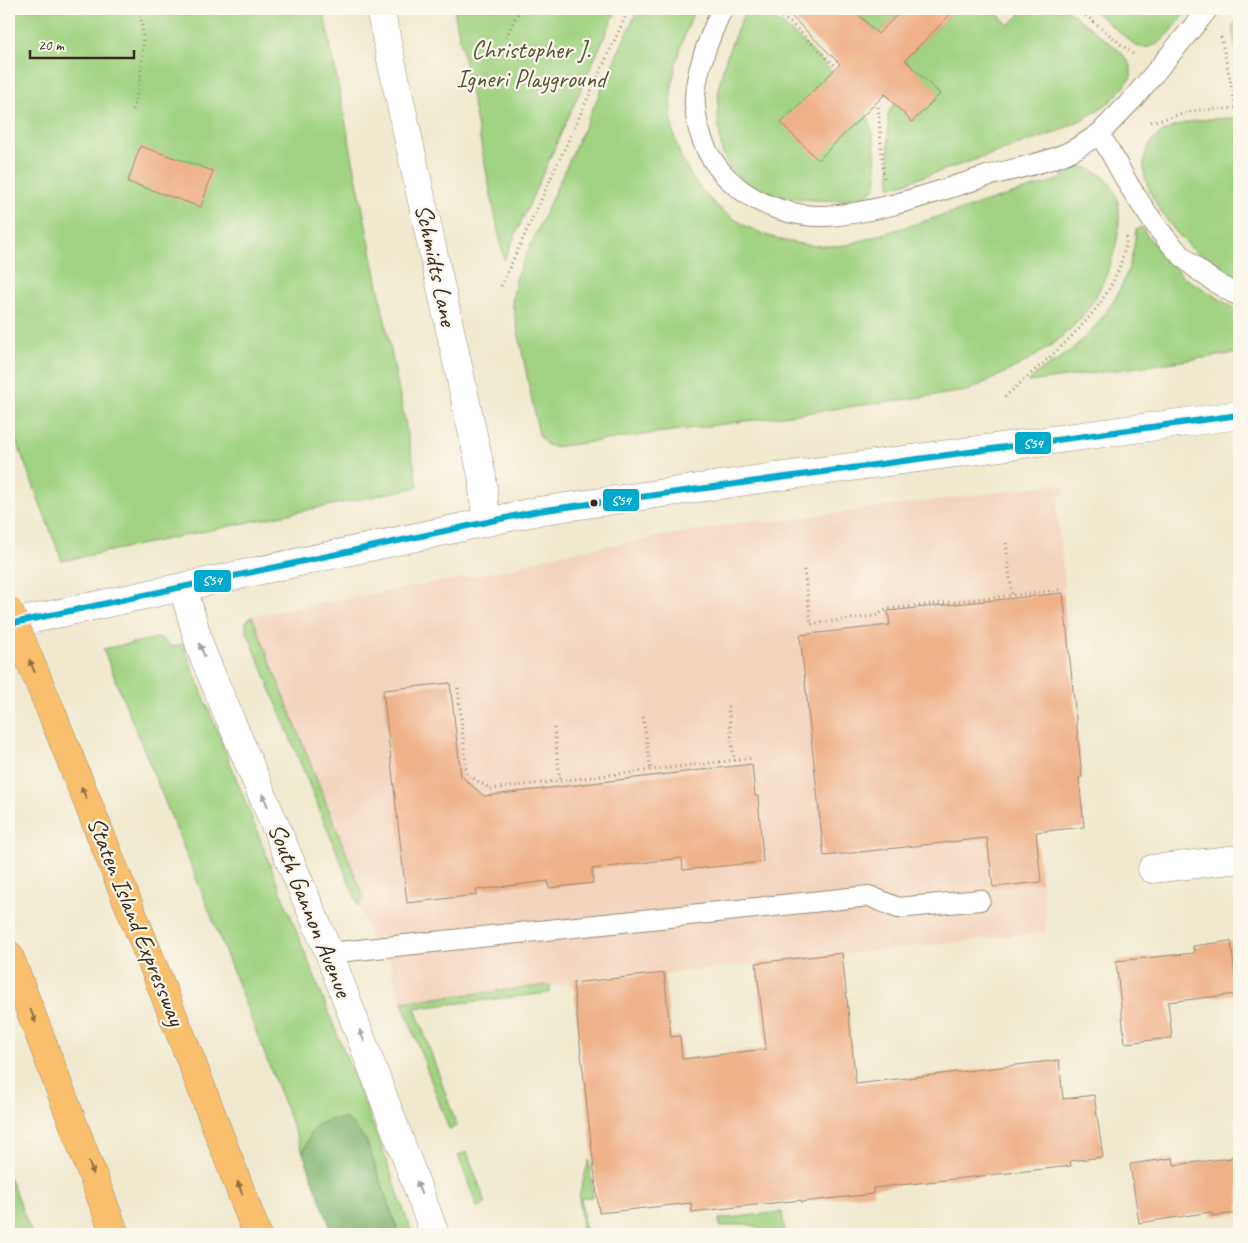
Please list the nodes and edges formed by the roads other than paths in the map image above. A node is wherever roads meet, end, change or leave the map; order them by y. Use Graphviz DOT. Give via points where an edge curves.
graph roads {
  1 [pos="380,9"];
  2 [pos="722,9"];
  3 [pos="1208,9"];
  4 [pos="1099,134"];
  5 [pos="1239,296"];
  6 [pos="1239,416"];
  7 [pos="486,522"];
  8 [pos="183,587"];
  9 [pos="9,611"];
  10 [pos="9,624"];
  11 [pos="1239,859"];
  12 [pos="1152,869"];
  13 [pos="980,900"];
  14 [pos="329,953"];
  15 [pos="9,954"];
  16 [pos="115,1234"];
  17 [pos="257,1234"];
  18 [pos="435,1234"];
  1 -- 7 [label="street, Schmidts Lane" via="482,476"];
  2 -- 4 [label="lane" via="700,66 695,106 703,144 720,172 748,196 781,211 824,216 863,212 1067,154"];
  3 -- 4 [label="lane" via="1134,99"];
  4 -- 5 [label="lane" via="1129,186 1180,256 1200,273"];
  6 -- 7 [label="street" via="751,480 538,511"];
  7 -- 8 [label="street"];
  8 -- 10 [label="street"];
  14 -- 8 [label="street, South Gannon Avenue, one-way" via="201,650"];
  17 -- 9 [label="highway, Staten Island Expressway, one-way, bridge" via="192,1063"];
  11 -- 12 [label="street"];
  13 -- 14 [label="lane" via="898,908 869,896"];
  18 -- 14 [label="street, South Gannon Avenue, one-way"];
  15 -- 16 [label="highway, one-way"];
}
